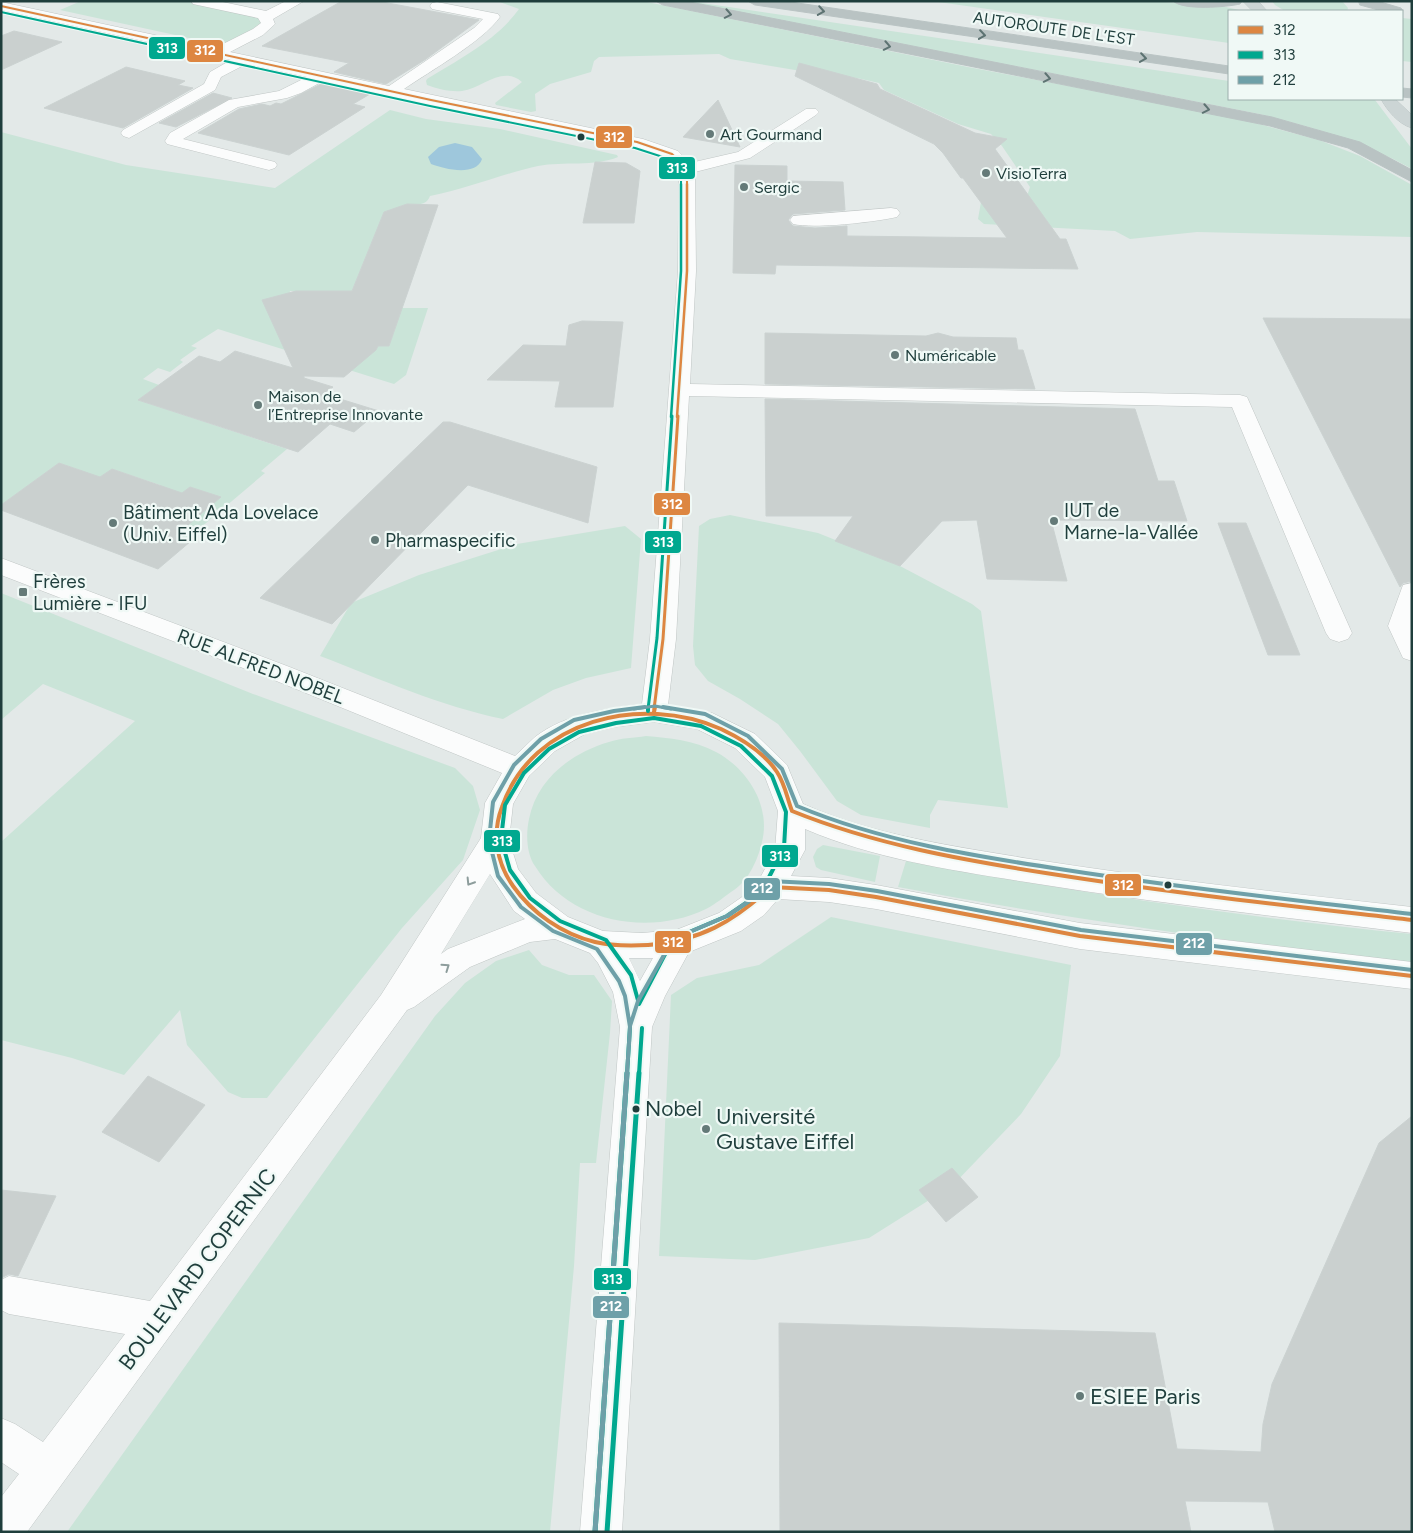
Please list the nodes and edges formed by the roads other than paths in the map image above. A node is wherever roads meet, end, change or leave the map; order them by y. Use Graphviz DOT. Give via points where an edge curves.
graph roads {
  1 [pos="198,1"];
  2 [pos="297,1"];
  3 [pos="663,1"];
  4 [pos="755,1"];
  5 [pos="1180,1"];
  6 [pos="1235,1"];
  7 [pos="1250,1"];
  8 [pos="64,5"];
  9 [pos="1366,5"];
  10 [pos="437,6"];
  11 [pos="4,8"];
  12 [pos="1259,10"];
  13 [pos="1391,10"];
  14 [pos="43,15"];
  15 [pos="266,18"];
  16 [pos="134,35"];
  17 [pos="112,46"];
  18 [pos="217,53"];
  19 [pos="244,59"];
  20 [pos="1228,70"];
  21 [pos="320,76"];
  22 [pos="390,92"];
  23 [pos="1392,104"];
  24 [pos="811,112"];
  25 [pos="1412,123"];
  26 [pos="129,133"];
  27 [pos="1412,136"];
  28 [pos="269,165"];
  29 [pos="687,169"];
  30 [pos="1412,176"];
  31 [pos="890,213"];
  32 [pos="799,220"];
  33 [pos="679,390"];
  34 [pos="1,566"];
  35 [pos="1412,591"];
  36 [pos="1339,633"];
  37 [pos="1412,652"];
  38 [pos="654,712"];
  39 [pos="519,769"];
  40 [pos="792,811"];
  41 [pos="495,840"];
  42 [pos="771,887"];
  43 [pos="1412,920"];
  44 [pos="557,926"];
  45 [pos="678,943"];
  46 [pos="601,944"];
  47 [pos="1412,976"];
  48 [pos="392,1005"];
  49 [pos="636,1027"];
  50 [pos="9,1295"];
  51 [pos="158,1321"];
  52 [pos="1,1438"];
  53 [pos="48,1469"];
  54 [pos="2,1532"];
  55 [pos="601,1532"];
  1 -- 15 [label="street"];
  2 -- 15 [label="street"];
  3 -- 30 [label="highway, one-way" via="1272,122 1354,145"];
  4 -- 20 [label="highway, AUTOROUTE DE L’EST, one-way"];
  5 -- 6 [label="highway" via="1222,4"];
  7 -- 12 [label="main road"];
  8 -- 14 [label="street"];
  9 -- 13 [label="highway"];
  10 -- 22 [label="street" via="493,17 480,30"];
  11 -- 14 [label="street"];
  14 -- 16 [label="street"];
  15 -- 18 [label="street" via="268,24 258,32"];
  16 -- 17 [label="street"];
  16 -- 18 [label="street"];
  18 -- 19 [label="street"];
  19 -- 21 [label="street"];
  19 -- 26 [label="street" via="215,75 210,87"];
  21 -- 22 [label="street"];
  21 -- 28 [label="street" via="282,95 234,103 176,136 173,141"];
  22 -- 29 [label="street" via="637,142 672,154"];
  23 -- 25 [label="main road"];
  23 -- 27 [label="main road" via="1396,117"];
  24 -- 29 [label="street" via="744,155"];
  29 -- 33 [label="street" via="687,271"];
  31 -- 32 [label="street"];
  33 -- 36 [label="street" via="1240,401"];
  33 -- 38 [label="street"];
  34 -- 39 [label="street, RUE ALFRED NOBEL"];
  35 -- 37 [label="street" via="1400,626"];
  38 -- 39 [label="street" via="577,726 545,744"];
  38 -- 40 [label="street" via="703,720 745,741 777,772"];
  39 -- 41 [label="street" via="500,803"];
  40 -- 42 [label="street" via="790,850"];
  40 -- 43 [label="street" via="822,826 853,836 941,856 1072,878"];
  41 -- 44 [label="street" via="504,873 525,902"];
  41 -- 48 [label="street, BOULEVARD COPERNIC, one-way"];
  42 -- 45 [label="street" via="753,906 730,922"];
  42 -- 47 [label="street" via="829,890 876,897 1080,936"];
  44 -- 46 [label="street"];
  48 -- 44 [label="street, BOULEVARD COPERNIC, one-way" via="459,958 523,932"];
  45 -- 46 [label="street" via="642,946"];
  45 -- 49 [label="street" via="651,991"];
  46 -- 49 [label="street" via="625,978"];
  48 -- 51 [label="street, BOULEVARD COPERNIC"];
  49 -- 55 [label="street"];
  50 -- 51 [label="street"];
  51 -- 53 [label="street, BOULEVARD COPERNIC"];
  52 -- 53 [label="street"];
  53 -- 54 [label="street, BOULEVARD COPERNIC"];
}
